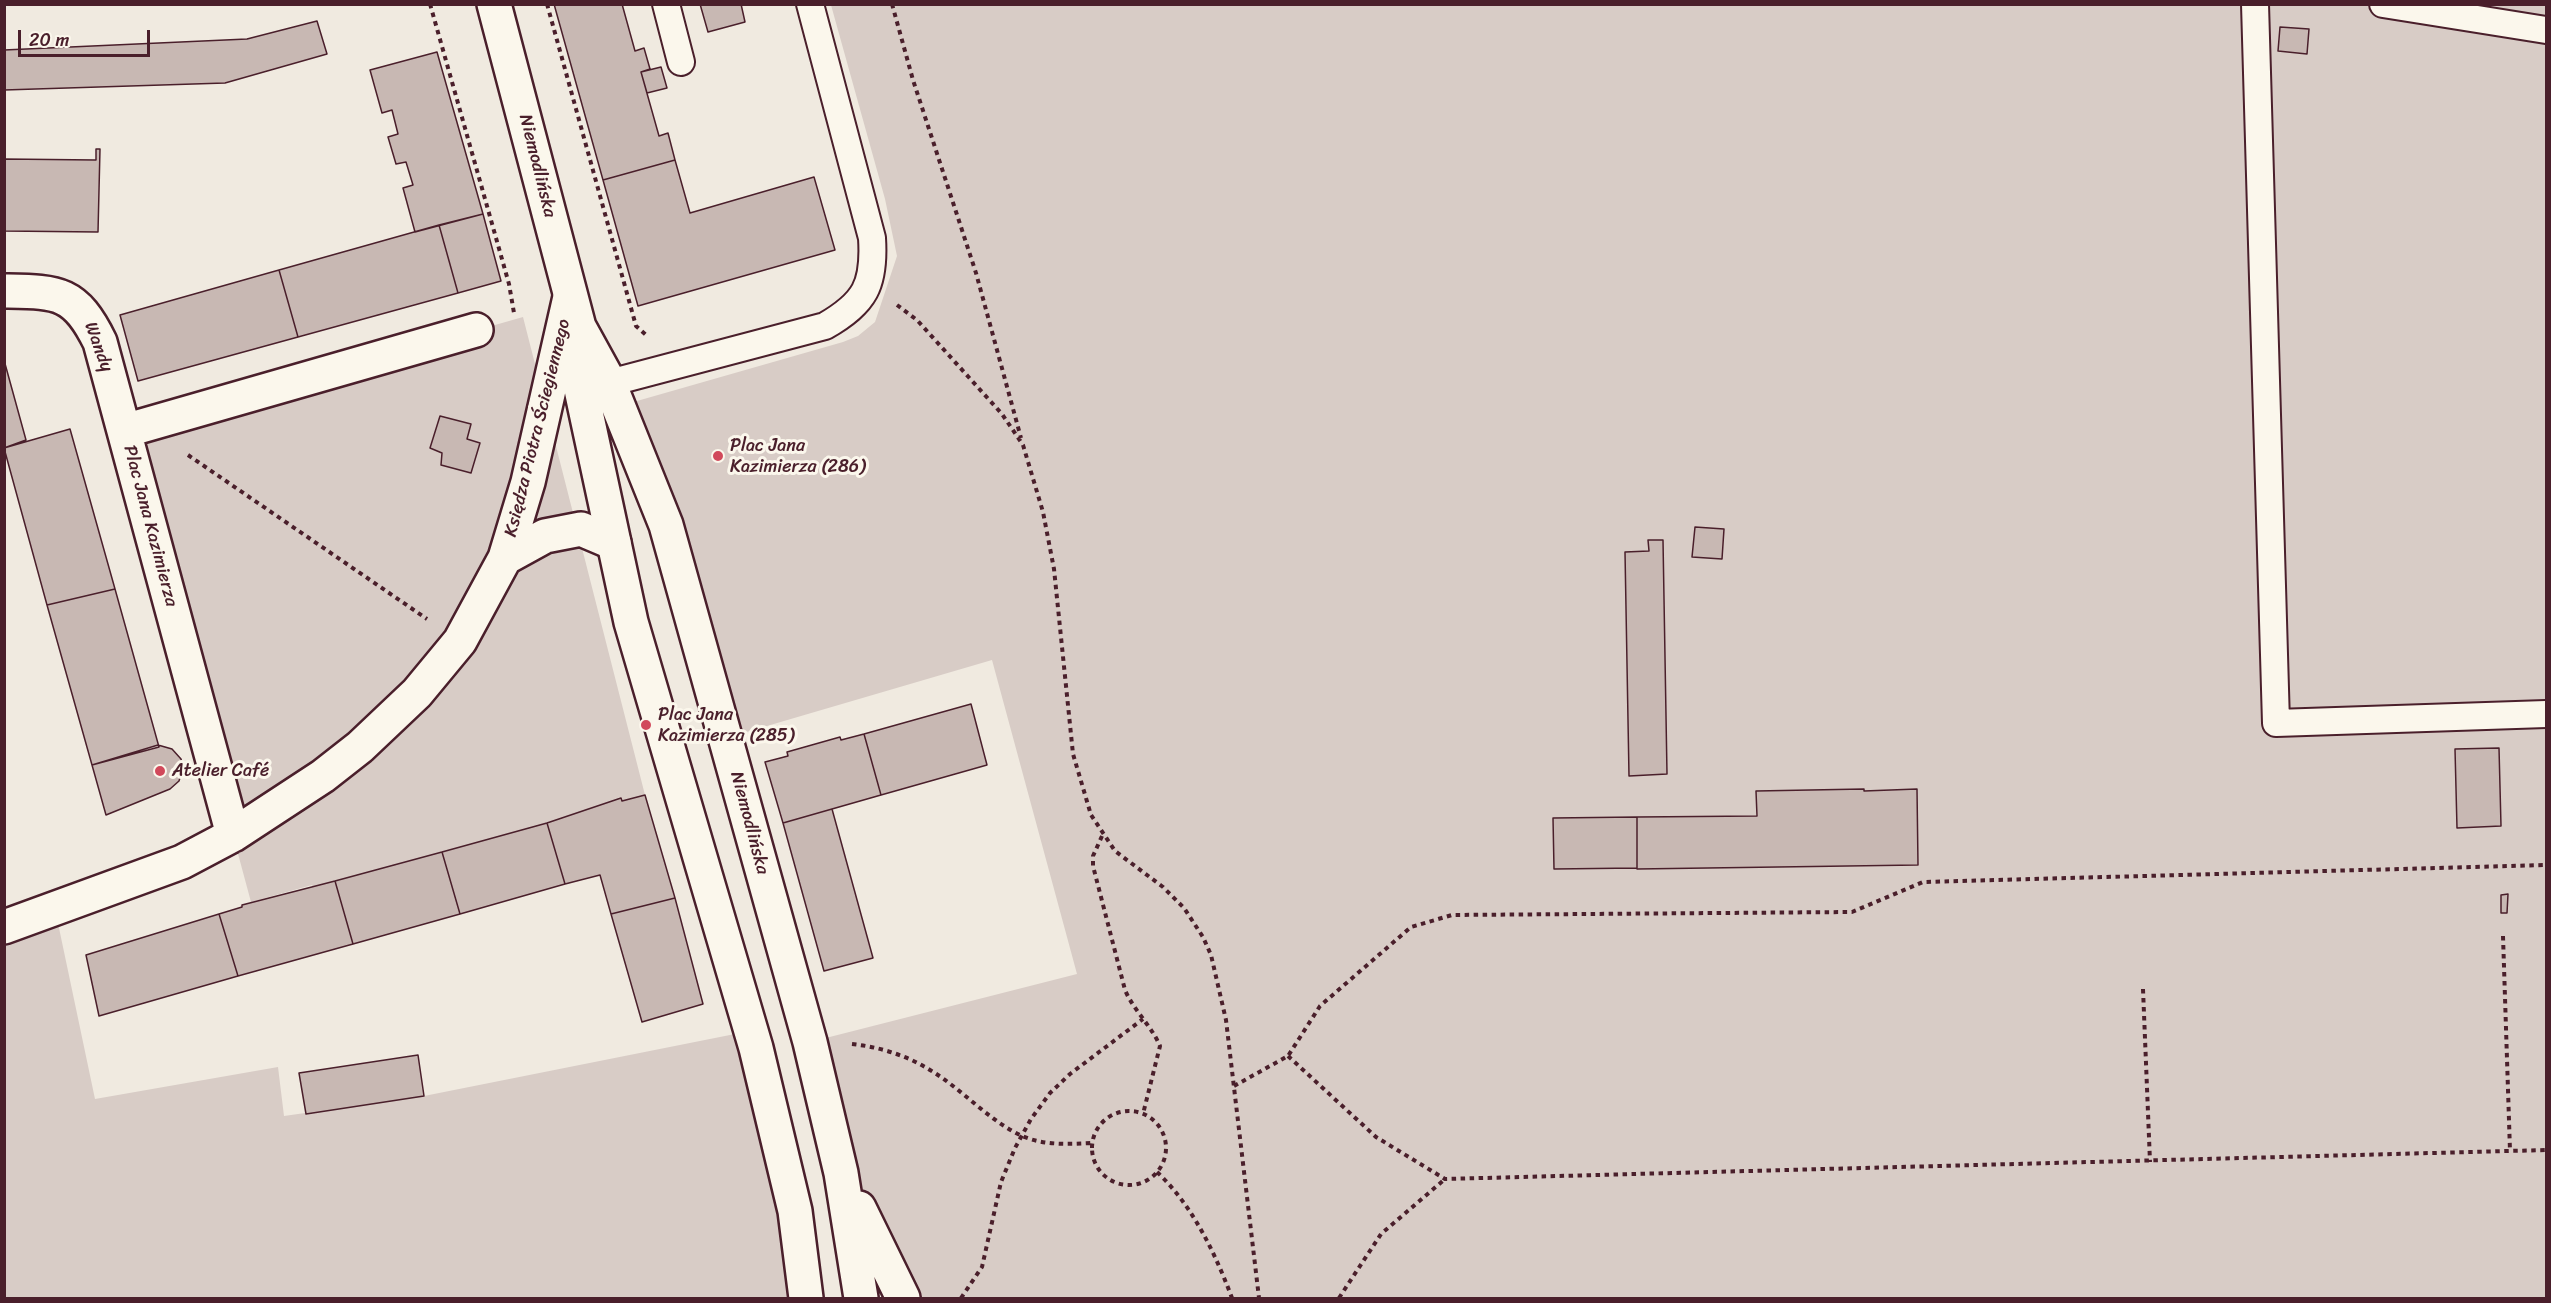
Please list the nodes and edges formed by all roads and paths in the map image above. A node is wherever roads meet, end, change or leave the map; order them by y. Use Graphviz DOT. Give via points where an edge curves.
graph roads {
  1 [pos="430,4"];
  2 [pos="494,4"];
  3 [pos="547,4"];
  4 [pos="666,4"];
  5 [pos="810,4"];
  6 [pos="892,4"];
  7 [pos="2255,4"];
  8 [pos="2383,4"];
  9 [pos="2547,30"];
  10 [pos="681,62"];
  11 [pos="869,286"];
  12 [pos="4,291"];
  13 [pos="574,312"];
  14 [pos="514,317"];
  15 [pos="476,330"];
  16 [pos="662,369"];
  17 [pos="609,383"];
  18 [pos="134,428"];
  19 [pos="1023,446"];
  20 [pos="614,543"];
  21 [pos="505,558"];
  22 [pos="460,641"];
  23 [pos="2547,714"];
  24 [pos="233,835"];
  25 [pos="1102,836"];
  26 [pos="2547,865"];
  27 [pos="4,927"];
  28 [pos="2504,936"];
  29 [pos="2143,989"];
  30 [pos="1143,1019"];
  31 [pos="857,1044"];
  32 [pos="1288,1056"];
  33 [pos="1234,1086"];
  34 [pos="1143,1114"];
  35 [pos="1022,1136"];
  36 [pos="1093,1143"];
  37 [pos="2547,1150"];
  38 [pos="2511,1151"];
  39 [pos="2150,1162"];
  40 [pos="1157,1172"];
  41 [pos="842,1173"];
  42 [pos="1445,1179"];
  43 [pos="806,1299"];
  44 [pos="861,1299"];
  45 [pos="903,1299"];
  46 [pos="961,1299"];
  47 [pos="1232,1299"];
  48 [pos="1259,1299"];
  49 [pos="1339,1299"];
  1 -- 14 [label="path" via="509,284"];
  2 -- 13 [label="main road, Niemodlińska"];
  3 -- 16 [label="path" via="636,326 655,340"];
  4 -- 10 [label="lane"];
  5 -- 11 [label="lane" via="872,238"];
  6 -- 19 [label="path" via="976,273"];
  7 -- 23 [label="lane" via="2276,723"];
  8 -- 9 [label="lane"];
  11 -- 16 [label="lane" via="846,314 825,326"];
  11 -- 19 [label="path" via="917,320 1002,414"];
  12 -- 18 [label="main road, Wandy" via="39,291 67,298 86,315"];
  13 -- 17 [label="main road, Niemodlińska"];
  13 -- 20 [label="main road, Niemodlińska" via="581,389"];
  13 -- 21 [label="main road, Księdza Piotra Ściegiennego"];
  15 -- 18 [label="main road, Plac Jana Kazimierza"];
  16 -- 17 [label="lane"];
  17 -- 41 [label="main road, Niemodlińska" via="666,525 799,1002"];
  18 -- 22 [label="path"];
  18 -- 24 [label="main road, Plac Jana Kazimierza"];
  19 -- 25 [label="path" via="1043,512 1054,569 1073,754 1091,815"];
  20 -- 21 [label="main road, Księdza Piotra Ściegiennego" via="581,529 545,536"];
  20 -- 43 [label="main road, Niemodlińska" via="631,622 756,1048 795,1211"];
  21 -- 22 [label="main road, Księdza Piotra Ściegiennego"];
  22 -- 24 [label="main road, Księdza Piotra Ściegiennego" via="417,693 360,747"];
  24 -- 27 [label="main road, Księdza Piotra Ściegiennego" via="182,862"];
  25 -- 30 [label="path" via="1093,856 1095,882 1125,990"];
  25 -- 33 [label="path" via="1124,859 1163,887 1184,908 1203,937 1223,996"];
  26 -- 32 [label="path" via="1923,882 1852,912 1452,915 1411,927 1320,1006"];
  28 -- 38 [label="path"];
  29 -- 39 [label="path"];
  30 -- 34 [label="path" via="1160,1046"];
  30 -- 35 [label="path" via="1050,1093"];
  31 -- 35 [label="path" via="876,1047 930,1070"];
  32 -- 33 [label="path"];
  32 -- 42 [label="path" via="1376,1137"];
  33 -- 48 [label="path"];
  34 -- 36 [label="path" via="1120,1113 1109,1118 1100,1125"];
  34 -- 40 [label="path" via="1154,1120 1166,1142 1166,1154"];
  35 -- 36 [label="path" via="1053,1144"];
  35 -- 46 [label="path" via="1001,1182 982,1267"];
  36 -- 40 [label="path" via="1094,1160 1100,1170 1119,1184 1143,1182"];
  37 -- 38 [label="path"];
  38 -- 39 [label="path"];
  39 -- 42 [label="path"];
  40 -- 47 [label="path" via="1178,1195 1207,1241"];
  41 -- 44 [label="main road, Niemodlińska"];
  41 -- 45 [label="main road"];
  42 -- 49 [label="path" via="1381,1234"];
}
